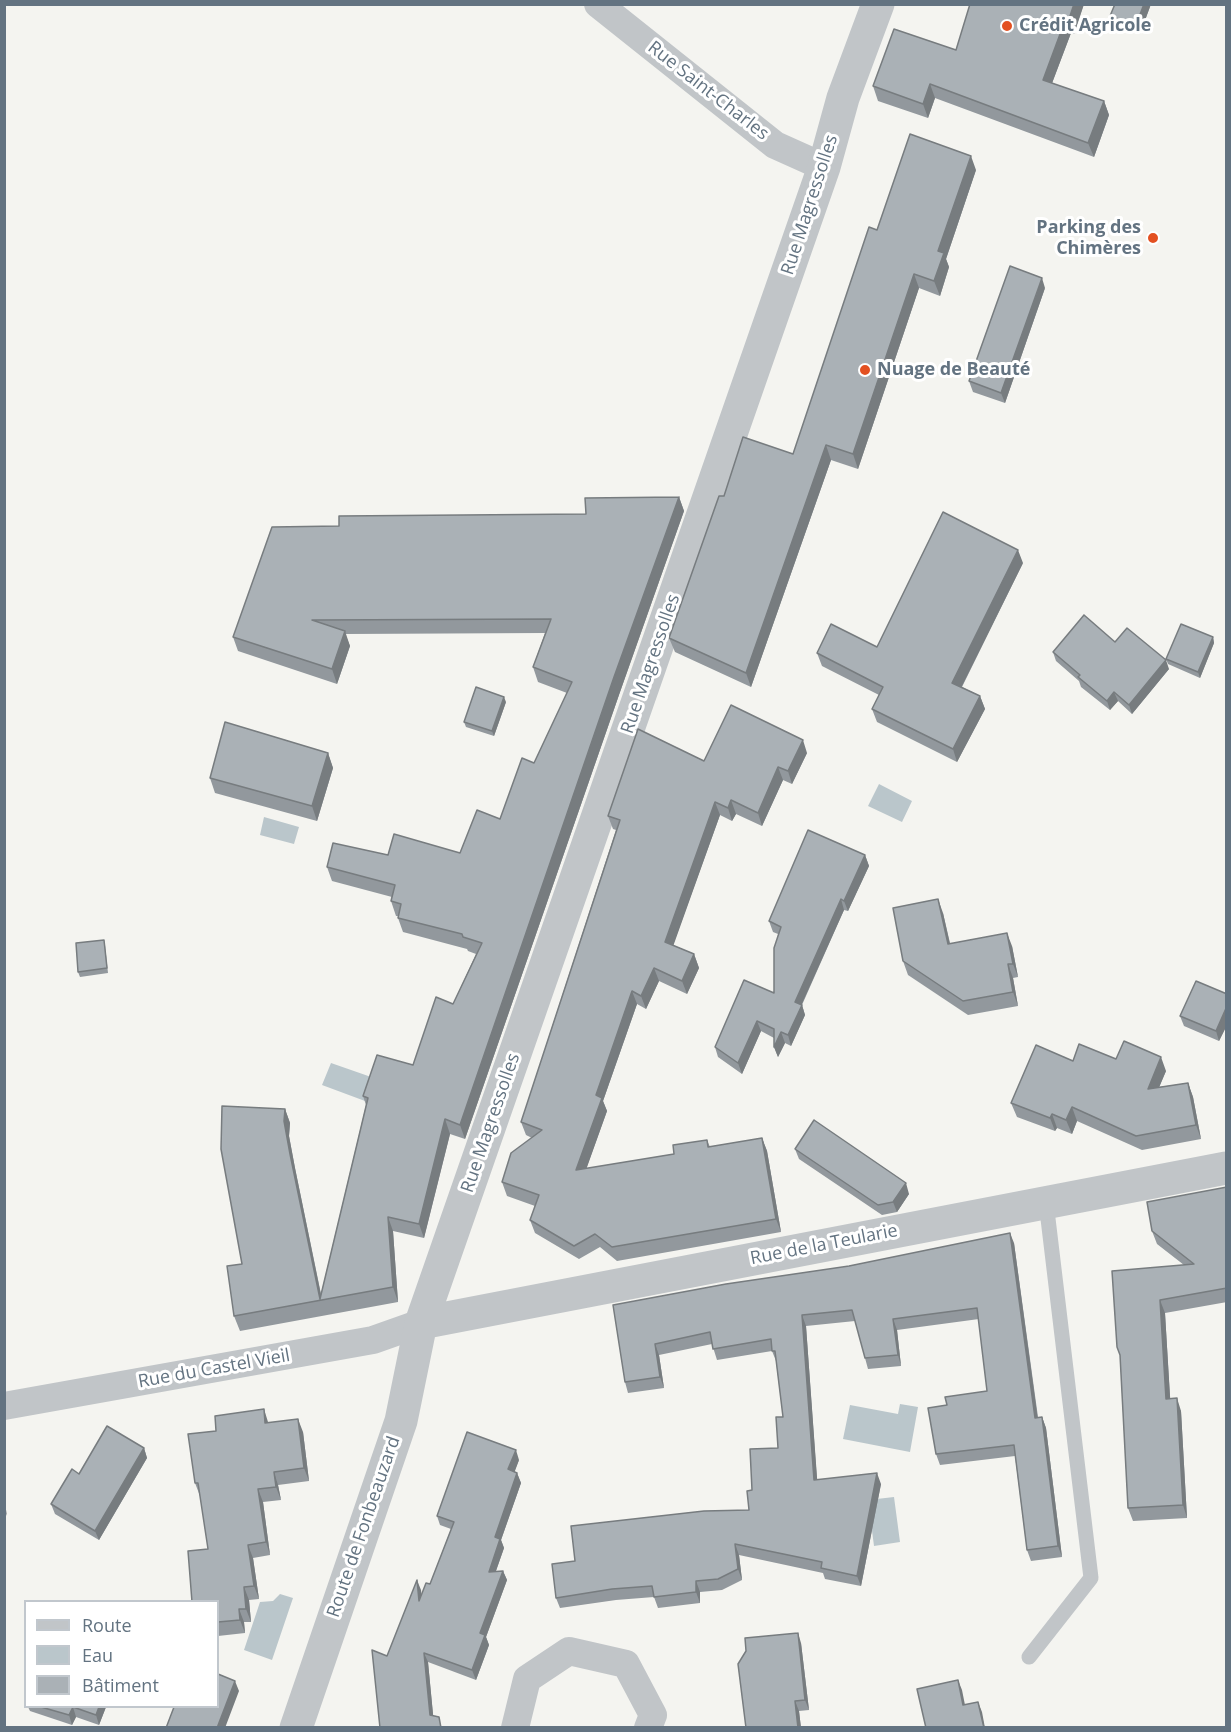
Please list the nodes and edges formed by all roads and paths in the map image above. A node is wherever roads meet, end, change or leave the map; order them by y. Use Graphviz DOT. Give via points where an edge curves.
graph roads {
  1 [pos="598,4"];
  2 [pos="878,4"];
  3 [pos="824,168"];
  4 [pos="1227,1168"];
  5 [pos="1046,1202"];
  6 [pos="421,1323"];
  7 [pos="4,1406"];
  8 [pos="1029,1657"];
  9 [pos="296,1728"];
  10 [pos="515,1728"];
  11 [pos="648,1728"];
  1 -- 3 [label="street, Rue Saint-Charles" via="775,145"];
  2 -- 3 [label="street, Rue Magressolles" via="843,98"];
  3 -- 6 [label="street, Rue Magressolles"];
  4 -- 5 [label="street, Rue de la Teularie"];
  5 -- 6 [label="street, Rue de la Teularie"];
  5 -- 8 [label="lane" via="1090,1578"];
  6 -- 7 [label="street, Rue du Castel Vieil" via="373,1340"];
  6 -- 9 [label="street, Route de Fonbeauzard" via="401,1421"];
  10 -- 11 [label="street" via="527,1679 569,1651 626,1664 653,1715"];
}
